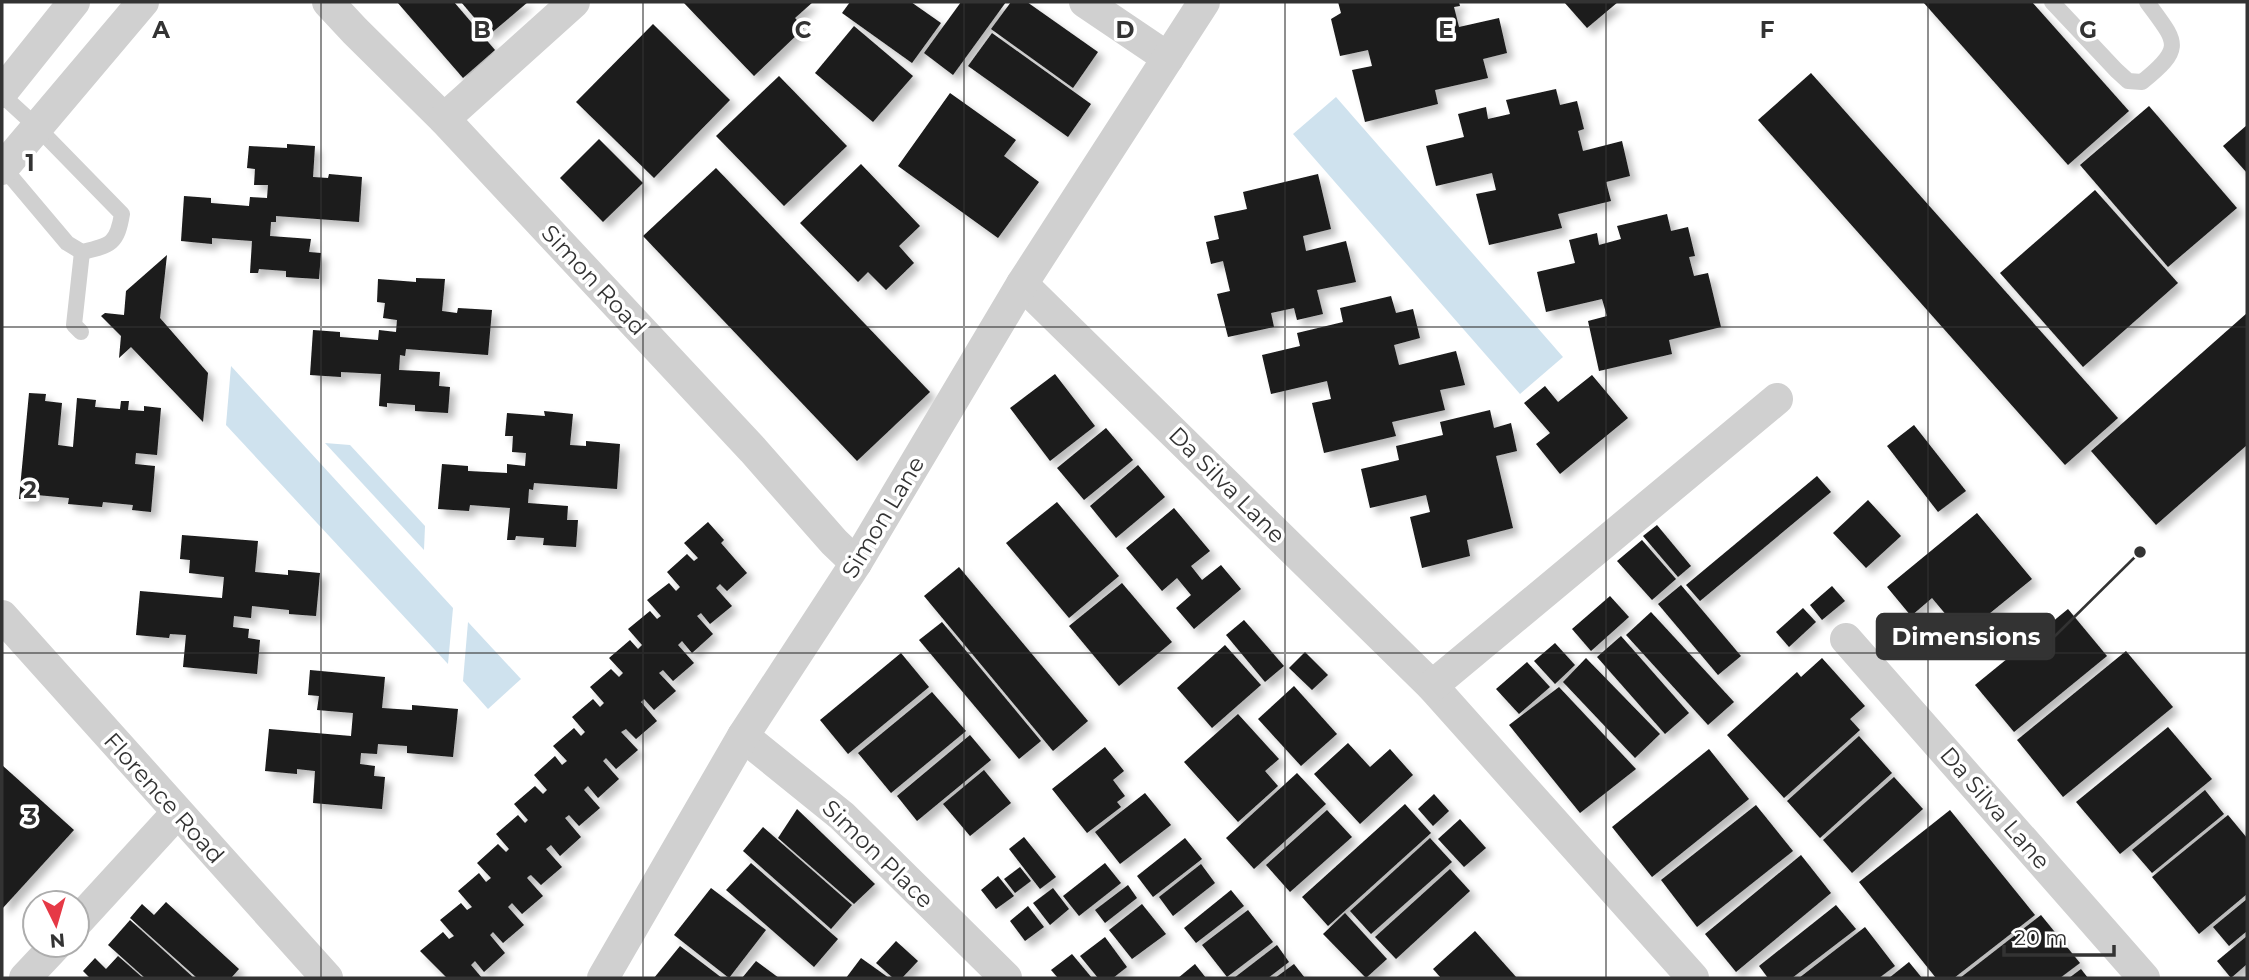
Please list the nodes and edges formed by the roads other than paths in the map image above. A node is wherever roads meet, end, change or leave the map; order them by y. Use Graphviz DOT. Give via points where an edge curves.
graph roads {
  1 [pos="74,2"];
  2 [pos="143,2"];
  3 [pos="328,2"];
  4 [pos="574,2"];
  5 [pos="1085,2"];
  6 [pos="1204,2"];
  7 [pos="2052,2"];
  8 [pos="2147,2"];
  9 [pos="1168,58"];
  10 [pos="2,94"];
  11 [pos="443,119"];
  12 [pos="37,127"];
  13 [pos="2,168"];
  14 [pos="82,252"];
  15 [pos="1022,284"];
  16 [pos="81,332"];
  17 [pos="1777,399"];
  18 [pos="856,563"];
  19 [pos="2,616"];
  20 [pos="1846,639"];
  21 [pos="1432,686"];
  22 [pos="743,736"];
  23 [pos="177,813"];
  24 [pos="91,907"];
  25 [pos="43,959"];
  26 [pos="25,978"];
  27 [pos="327,978"];
  28 [pos="603,978"];
  29 [pos="1006,978"];
  30 [pos="1693,978"];
  31 [pos="2144,978"];
  1 -- 10 [label="street"];
  2 -- 12 [label="street"];
  3 -- 11 [label="street, Simon Road"];
  4 -- 11 [label="street"];
  5 -- 9 [label="street"];
  6 -- 9 [label="street, Simon Lane"];
  7 -- 8 [label="lane" via="2128,81 2142,82 2162,65 2173,44"];
  9 -- 15 [label="street, Simon Lane"];
  10 -- 12 [label="lane"];
  11 -- 18 [label="street, Simon Road"];
  12 -- 13 [label="street"];
  12 -- 14 [label="lane" via="122,214 119,233 111,244"];
  13 -- 14 [label="lane" via="67,243"];
  14 -- 16 [label="lane" via="74,325"];
  15 -- 18 [label="street, Simon Lane"];
  15 -- 21 [label="street, Da Silva Lane"];
  17 -- 21 [label="street"];
  18 -- 22 [label="street, Simon Lane"];
  19 -- 23 [label="street, Florence Road"];
  20 -- 31 [label="street, Da Silva Lane"];
  21 -- 30 [label="street, Da Silva Lane"];
  22 -- 28 [label="street, Simon Lane"];
  22 -- 29 [label="street, Simon Place" via="842,816"];
  23 -- 24 [label="street"];
  23 -- 27 [label="street, Florence Road"];
  25 -- 26 [label="street"];
}
